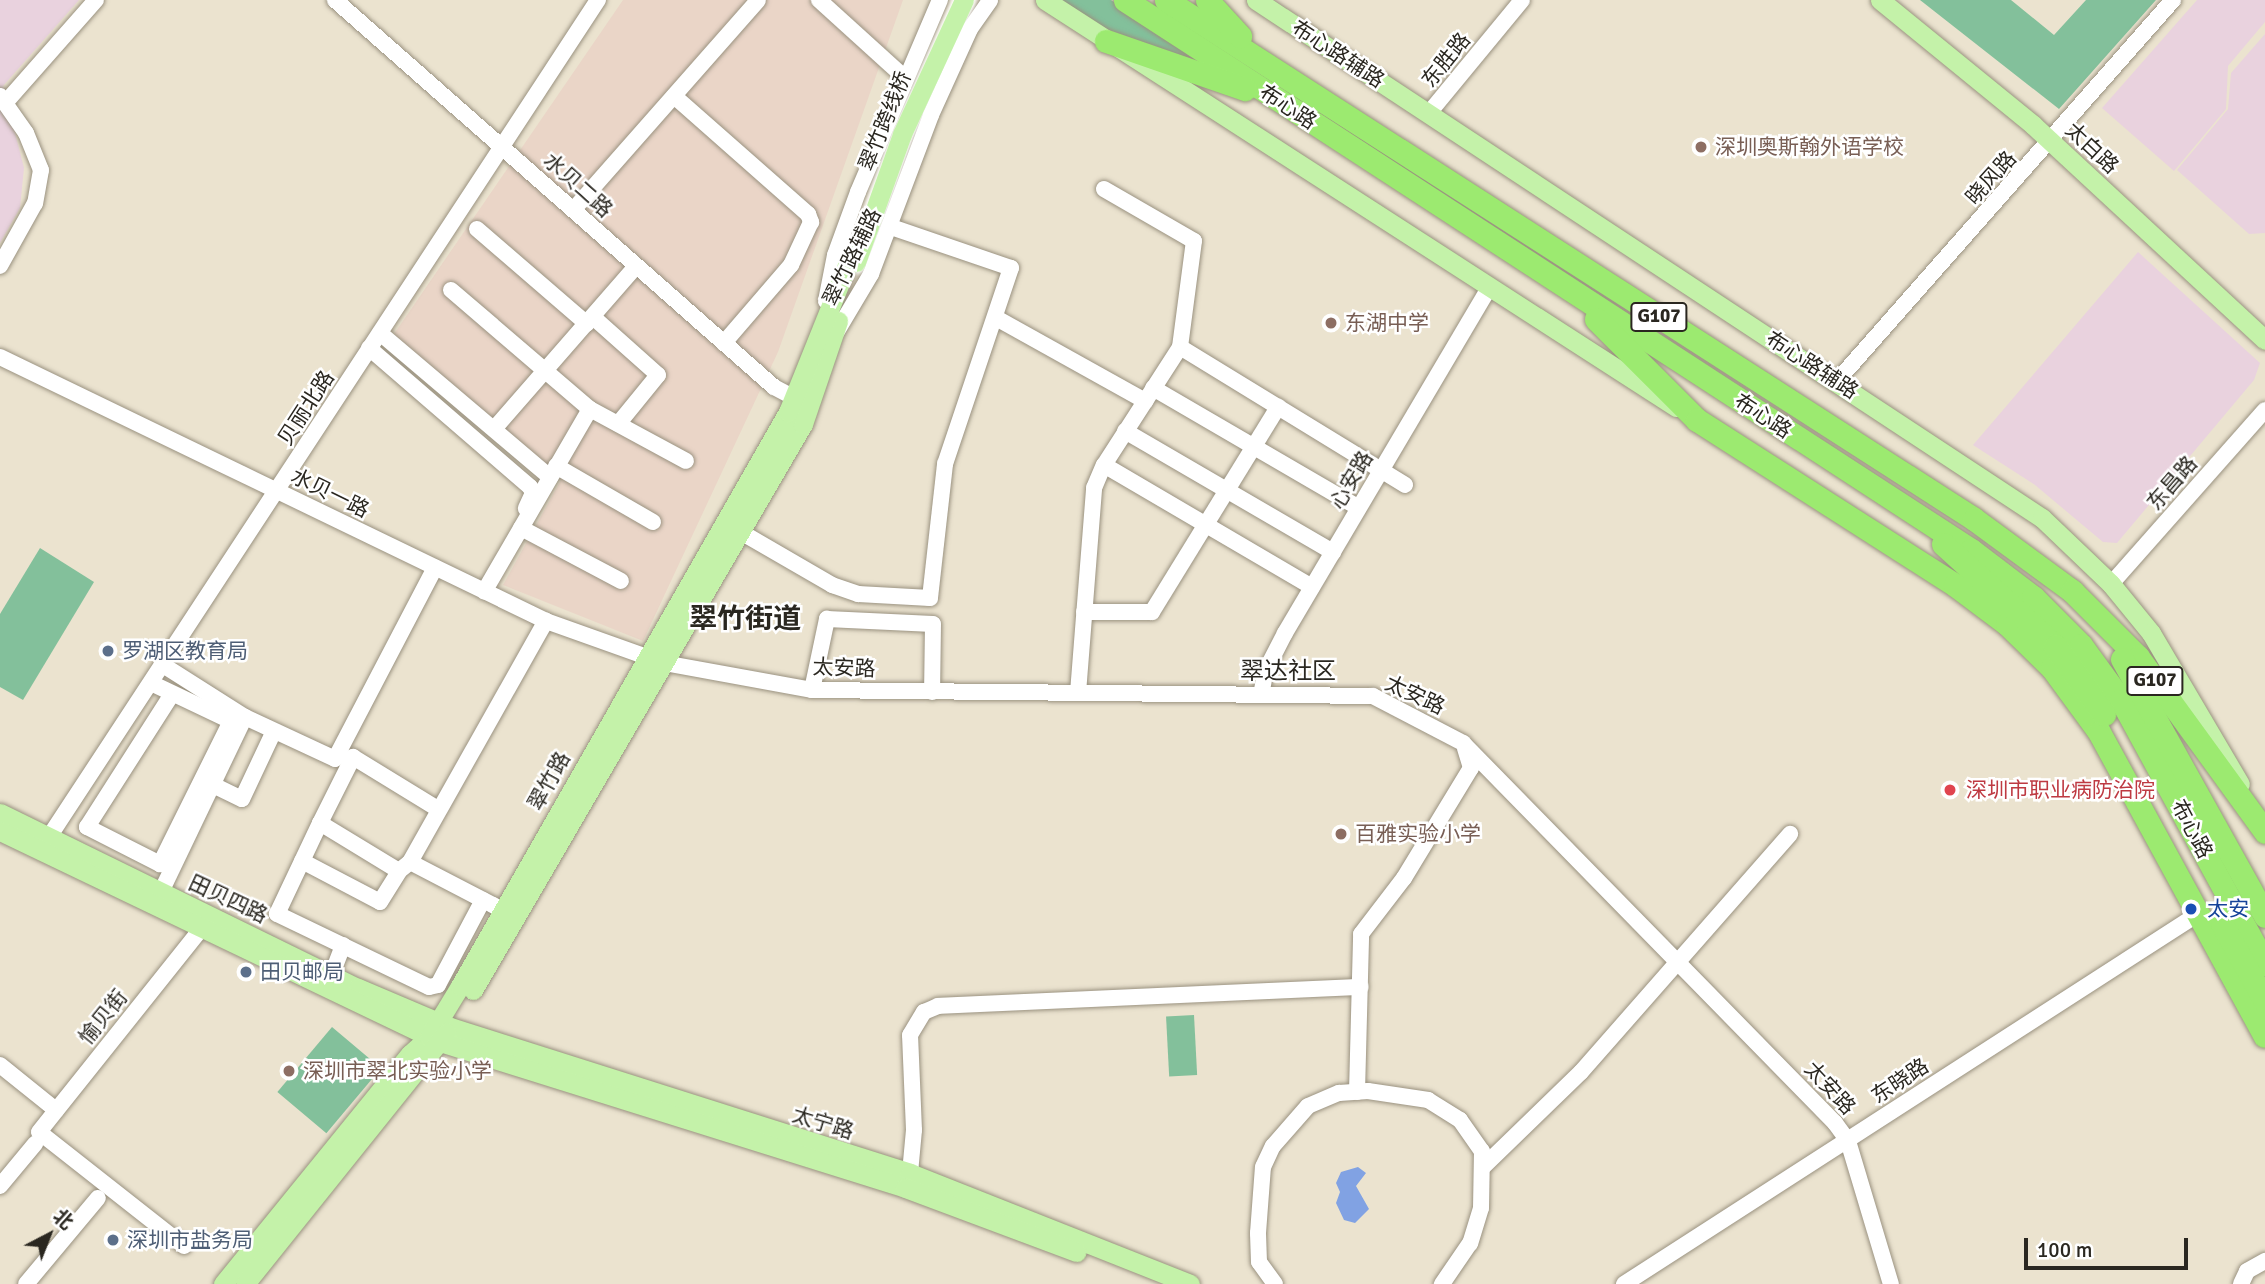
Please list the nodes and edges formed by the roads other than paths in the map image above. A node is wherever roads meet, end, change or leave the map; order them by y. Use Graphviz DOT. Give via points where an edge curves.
graph roads {
  1 [pos="96,0"];
  2 [pos="335,0"];
  3 [pos="598,0"];
  4 [pos="758,0"];
  5 [pos="818,0"];
  6 [pos="940,0"];
  7 [pos="955,0"];
  8 [pos="964,0"];
  9 [pos="976,0"];
  10 [pos="990,0"];
  11 [pos="1045,0"];
  12 [pos="1125,0"];
  13 [pos="1166,0"];
  14 [pos="1207,0"];
  15 [pos="1256,0"];
  16 [pos="1522,0"];
  17 [pos="1880,0"];
  18 [pos="1898,0"];
  19 [pos="2173,0"];
  20 [pos="970,29"];
  21 [pos="1106,41"];
  22 [pos="1277,72"];
  23 [pos="904,77"];
  24 [pos="674,96"];
  25 [pos="3,99"];
  26 [pos="1276,99"];
  27 [pos="1429,113"];
  28 [pos="2056,138"];
  29 [pos="503,144"];
  30 [pos="1104,189"];
  31 [pos="574,209"];
  32 [pos="891,227"];
  33 [pos="477,229"];
  34 [pos="853,261"];
  35 [pos="0,266"];
  36 [pos="636,267"];
  37 [pos="1565,287"];
  38 [pos="451,290"];
  39 [pos="1488,290"];
  40 [pos="996,318"];
  41 [pos="590,321"];
  42 [pos="2265,326"];
  43 [pos="380,333"];
  44 [pos="826,337"];
  45 [pos="2265,340"];
  46 [pos="724,343"];
  47 [pos="1180,347"];
  48 [pos="369,348"];
  49 [pos="0,357"];
  50 [pos="546,372"];
  51 [pos="1837,381"];
  52 [pos="1149,395"];
  53 [pos="795,398"];
  54 [pos="1278,407"];
  55 [pos="590,409"];
  56 [pos="2265,410"];
  57 [pos="1697,420"];
  58 [pos="618,424"];
  59 [pos="494,429"];
  60 [pos="1125,432"];
  61 [pos="1254,446"];
  62 [pos="686,461"];
  63 [pos="1104,465"];
  64 [pos="1381,470"];
  65 [pos="553,472"];
  66 [pos="1405,485"];
  67 [pos="1227,490"];
  68 [pos="277,491"];
  69 [pos="1903,506"];
  70 [pos="1359,508"];
  71 [pos="653,522"];
  72 [pos="1206,524"];
  73 [pos="521,528"];
  74 [pos="739,531"];
  75 [pos="1333,552"];
  76 [pos="2037,566"];
  77 [pos="435,568"];
  78 [pos="621,581"];
  79 [pos="2111,584"];
  80 [pos="1312,587"];
  81 [pos="481,590"];
  82 [pos="1084,612"];
  83 [pos="546,621"];
  84 [pos="655,660"];
  85 [pos="163,665"];
  86 [pos="151,683"];
  87 [pos="813,690"];
  88 [pos="932,692"];
  89 [pos="1078,693"];
  90 [pos="173,694"];
  91 [pos="1261,695"];
  92 [pos="245,717"];
  93 [pos="274,731"];
  94 [pos="1463,743"];
  95 [pos="213,785"];
  96 [pos="438,809"];
  97 [pos="0,813"];
  98 [pos="2260,823"];
  99 [pos="320,824"];
  100 [pos="0,831"];
  101 [pos="1790,834"];
  102 [pos="49,837"];
  103 [pos="2265,853"];
  104 [pos="302,861"];
  105 [pos="405,866"];
  106 [pos="161,892"];
  107 [pos="483,900"];
  108 [pos="502,910"];
  109 [pos="2199,914"];
  110 [pos="2265,916"];
  111 [pos="201,929"];
  112 [pos="343,945"];
  113 [pos="1679,959"];
  114 [pos="2265,964"];
  115 [pos="332,974"];
  116 [pos="1361,988"];
  117 [pos="355,995"];
  118 [pos="2265,1001"];
  119 [pos="439,1032"];
  120 [pos="2265,1036"];
  121 [pos="0,1065"];
  122 [pos="1357,1092"];
  123 [pos="56,1110"];
  124 [pos="37,1138"];
  125 [pos="1848,1140"];
  126 [pos="1484,1166"];
  127 [pos="910,1173"];
  128 [pos="0,1186"];
  129 [pos="98,1198"];
  130 [pos="184,1246"];
  131 [pos="2265,1261"];
  132 [pos="26,1284"];
  133 [pos="223,1284"];
  134 [pos="245,1284"];
  135 [pos="1159,1284"];
  136 [pos="1189,1284"];
  137 [pos="1275,1284"];
  138 [pos="1442,1284"];
  139 [pos="1624,1284"];
  140 [pos="1891,1284"];
  141 [pos="2242,1284"];
  1 -- 25 [label="street"];
  2 -- 29 [label="street, 水贝二路"];
  3 -- 29 [label="street, 贝丽北路"];
  4 -- 24 [label="street"];
  5 -- 23 [label="street"];
  6 -- 23 [label="street, 翠竹路辅路"];
  7 -- 34 [label="main road, 翠竹跨线桥" via="904,114"];
  8 -- 34 [label="main road, 翠竹跨线桥, bridge" via="902,134"];
  9 -- 20 [label="street"];
  10 -- 20 [label="street, 翠竹路辅路"];
  11 -- 21 [label="main road"];
  12 -- 26 [label="highway, 布心路 / G107"];
  13 -- 22 [label="highway, 布心路 / G107"];
  14 -- 22 [label="highway"];
  15 -- 27 [label="main road, 布心路辅路"];
  16 -- 27 [label="street, 东胜路"];
  17 -- 28 [label="main road, 太白路"];
  18 -- 28 [label="main road, 太白路"];
  19 -- 28 [label="street, 晓风路"];
  20 -- 32 [label="street, 翠竹路辅路"];
  21 -- 26 [label="highway"];
  21 -- 39 [label="main road"];
  22 -- 76 [label="highway, 布心路 / G107" via="1974,519"];
  23 -- 44 [label="street, 翠竹路辅路" via="835,255"];
  24 -- 31 [label="street"];
  24 -- 46 [label="street" via="808,214 811,222 791,265"];
  25 -- 35 [label="street" via="26,133 41,170 35,203"];
  26 -- 37 [label="highway, 布心路 / G107"];
  27 -- 51 [label="main road, 布心路辅路"];
  28 -- 42 [label="main road, 太白路"];
  28 -- 45 [label="main road, 太白路"];
  28 -- 51 [label="street, 晓风路"];
  29 -- 31 [label="street, 水贝二路"];
  29 -- 43 [label="street, 贝丽北路"];
  30 -- 47 [label="street" via="1194,241"];
  31 -- 36 [label="street, 水贝二路"];
  32 -- 40 [label="street" via="1011,268"];
  32 -- 44 [label="street, 翠竹路辅路" via="856,305"];
  33 -- 41 [label="street"];
  34 -- 44 [label="main road, 翠竹路"];
  36 -- 41 [label="street"];
  36 -- 46 [label="street, 水贝二路"];
  37 -- 57 [label="highway, G107"];
  37 -- 69 [label="highway, 布心路"];
  38 -- 50 [label="street"];
  39 -- 57 [label="main road"];
  39 -- 64 [label="street, 心安路"];
  40 -- 52 [label="street"];
  40 -- 74 [label="street" via="945,464 930,598 858,594 832,585"];
  41 -- 50 [label="street"];
  41 -- 58 [label="street" via="659,375"];
  43 -- 48 [label="street, 贝丽北路"];
  43 -- 59 [label="street"];
  44 -- 53 [label="main road, 翠竹路"];
  44 -- 74 [label="main road, 翠竹路" via="803,424"];
  46 -- 53 [label="street, 水贝二路" via="774,387"];
  47 -- 52 [label="street"];
  47 -- 54 [label="street"];
  48 -- 68 [label="street, 贝丽北路"];
  48 -- 81 [label="street" via="530,487 530,503"];
  49 -- 68 [label="street, 水贝一路"];
  50 -- 55 [label="street"];
  50 -- 59 [label="street"];
  51 -- 79 [label="main road, 布心路辅路" via="2042,518"];
  52 -- 60 [label="street"];
  52 -- 61 [label="street"];
  53 -- 84 [label="main road, 翠竹路"];
  54 -- 61 [label="street"];
  54 -- 64 [label="street"];
  55 -- 58 [label="street"];
  55 -- 65 [label="street"];
  56 -- 79 [label="street, 东昌路"];
  57 -- 109 [label="highway, G107" via="1955,585 2042,657 2099,732"];
  58 -- 62 [label="street"];
  59 -- 65 [label="street"];
  60 -- 63 [label="street"];
  60 -- 67 [label="street"];
  61 -- 67 [label="street"];
  61 -- 70 [label="street"];
  63 -- 72 [label="street"];
  63 -- 82 [label="street" via="1092,500"];
  64 -- 66 [label="street"];
  64 -- 70 [label="street, 心安路"];
  65 -- 71 [label="street"];
  65 -- 73 [label="street"];
  67 -- 72 [label="street"];
  67 -- 75 [label="street"];
  68 -- 77 [label="street, 水贝一路"];
  68 -- 85 [label="street, 贝丽北路"];
  69 -- 114 [label="highway, 布心路" via="2013,580 2081,645 2121,700"];
  69 -- 118 [label="highway" via="2038,629 2083,678"];
  70 -- 75 [label="street, 心安路"];
  72 -- 80 [label="street"];
  72 -- 82 [label="street" via="1152,612"];
  73 -- 78 [label="street"];
  73 -- 81 [label="street"];
  74 -- 84 [label="main road, 翠竹路"];
  75 -- 80 [label="street, 心安路"];
  76 -- 98 [label="highway, 布心路 / G107" via="2091,607 2129,646"];
  76 -- 110 [label="highway, 布心路" via="2087,614 2134,676"];
  77 -- 81 [label="street, 水贝一路"];
  77 -- 93 [label="street" via="335,759"];
  79 -- 98 [label="main road, 布心路辅路" via="2151,633 2187,690"];
  80 -- 91 [label="street, 心安路" via="1270,660"];
  81 -- 83 [label="street, 水贝一路"];
  82 -- 89 [label="street"];
  83 -- 84 [label="street, 水贝一路"];
  83 -- 96 [label="street"];
  84 -- 87 [label="street, 太安路"];
  84 -- 108 [label="main road, 翠竹路"];
  84 -- 119 [label="main road, 翠竹路"];
  85 -- 86 [label="street, 贝丽北路"];
  85 -- 92 [label="street"];
  86 -- 90 [label="street"];
  86 -- 102 [label="street, 贝丽北路"];
  87 -- 88 [label="street, 太安路"];
  87 -- 88 [label="street" via="827,619 933,624"];
  88 -- 89 [label="street, 太安路"];
  89 -- 91 [label="street, 太安路"];
  90 -- 90 [label="street" via="231,721 160,864 87,827"];
  91 -- 94 [label="street, 太安路" via="1373,696"];
  92 -- 93 [label="street"];
  92 -- 95 [label="street"];
  93 -- 95 [label="street" via="242,799"];
  94 -- 113 [label="street, 太安路"];
  94 -- 116 [label="street" via="1471,768 1404,878 1361,934"];
  95 -- 106 [label="street"];
  96 -- 99 [label="street" via="353,757"];
  96 -- 105 [label="street"];
  97 -- 102 [label="main road, 田贝四路"];
  98 -- 103 [label="highway"];
  99 -- 104 [label="street"];
  99 -- 105 [label="street"];
  100 -- 111 [label="main road, 田贝四路"];
  101 -- 113 [label="street"];
  102 -- 106 [label="main road, 田贝四路"];
  104 -- 105 [label="street" via="380,902"];
  104 -- 112 [label="street" via="277,914"];
  105 -- 107 [label="street"];
  106 -- 115 [label="main road, 田贝四路"];
  107 -- 108 [label="street"];
  107 -- 112 [label="street" via="438,985 429,987"];
  108 -- 119 [label="main road, 翠竹路"];
  109 -- 120 [label="highway, G107"];
  109 -- 125 [label="street, 东晓路"];
  111 -- 117 [label="main road, 田贝四路"];
  111 -- 123 [label="street, 愉贝街"];
  112 -- 115 [label="street"];
  113 -- 125 [label="street, 太安路"];
  113 -- 126 [label="street" via="1581,1072"];
  115 -- 117 [label="main road, 田贝四路"];
  116 -- 122 [label="street"];
  116 -- 127 [label="street" via="938,1006 925,1012 910,1035 914,1130"];
  117 -- 119 [label="main road, 田贝四路"];
  119 -- 127 [label="main road, 太宁路"];
  119 -- 133 [label="main road, 翠竹路" via="410,1054"];
  119 -- 134 [label="main road, 翠竹路"];
  119 -- 135 [label="main road, 太宁路" via="905,1188"];
  121 -- 123 [label="street"];
  122 -- 126 [label="street" via="1408,1093 1446,1110 1473,1132"];
  122 -- 137 [label="street" via="1321,1099 1302,1111 1286,1127 1263,1167 1259,1262"];
  123 -- 124 [label="street, 愉贝街"];
  124 -- 128 [label="street, 愉贝街"];
  124 -- 130 [label="street"];
  125 -- 139 [label="street, 东晓路"];
  125 -- 140 [label="street, 太安路"];
  126 -- 138 [label="street" via="1481,1208 1470,1242"];
  127 -- 136 [label="main road, 太宁路"];
  129 -- 132 [label="street"];
  131 -- 141 [label="street" via="2247,1271"];
}
